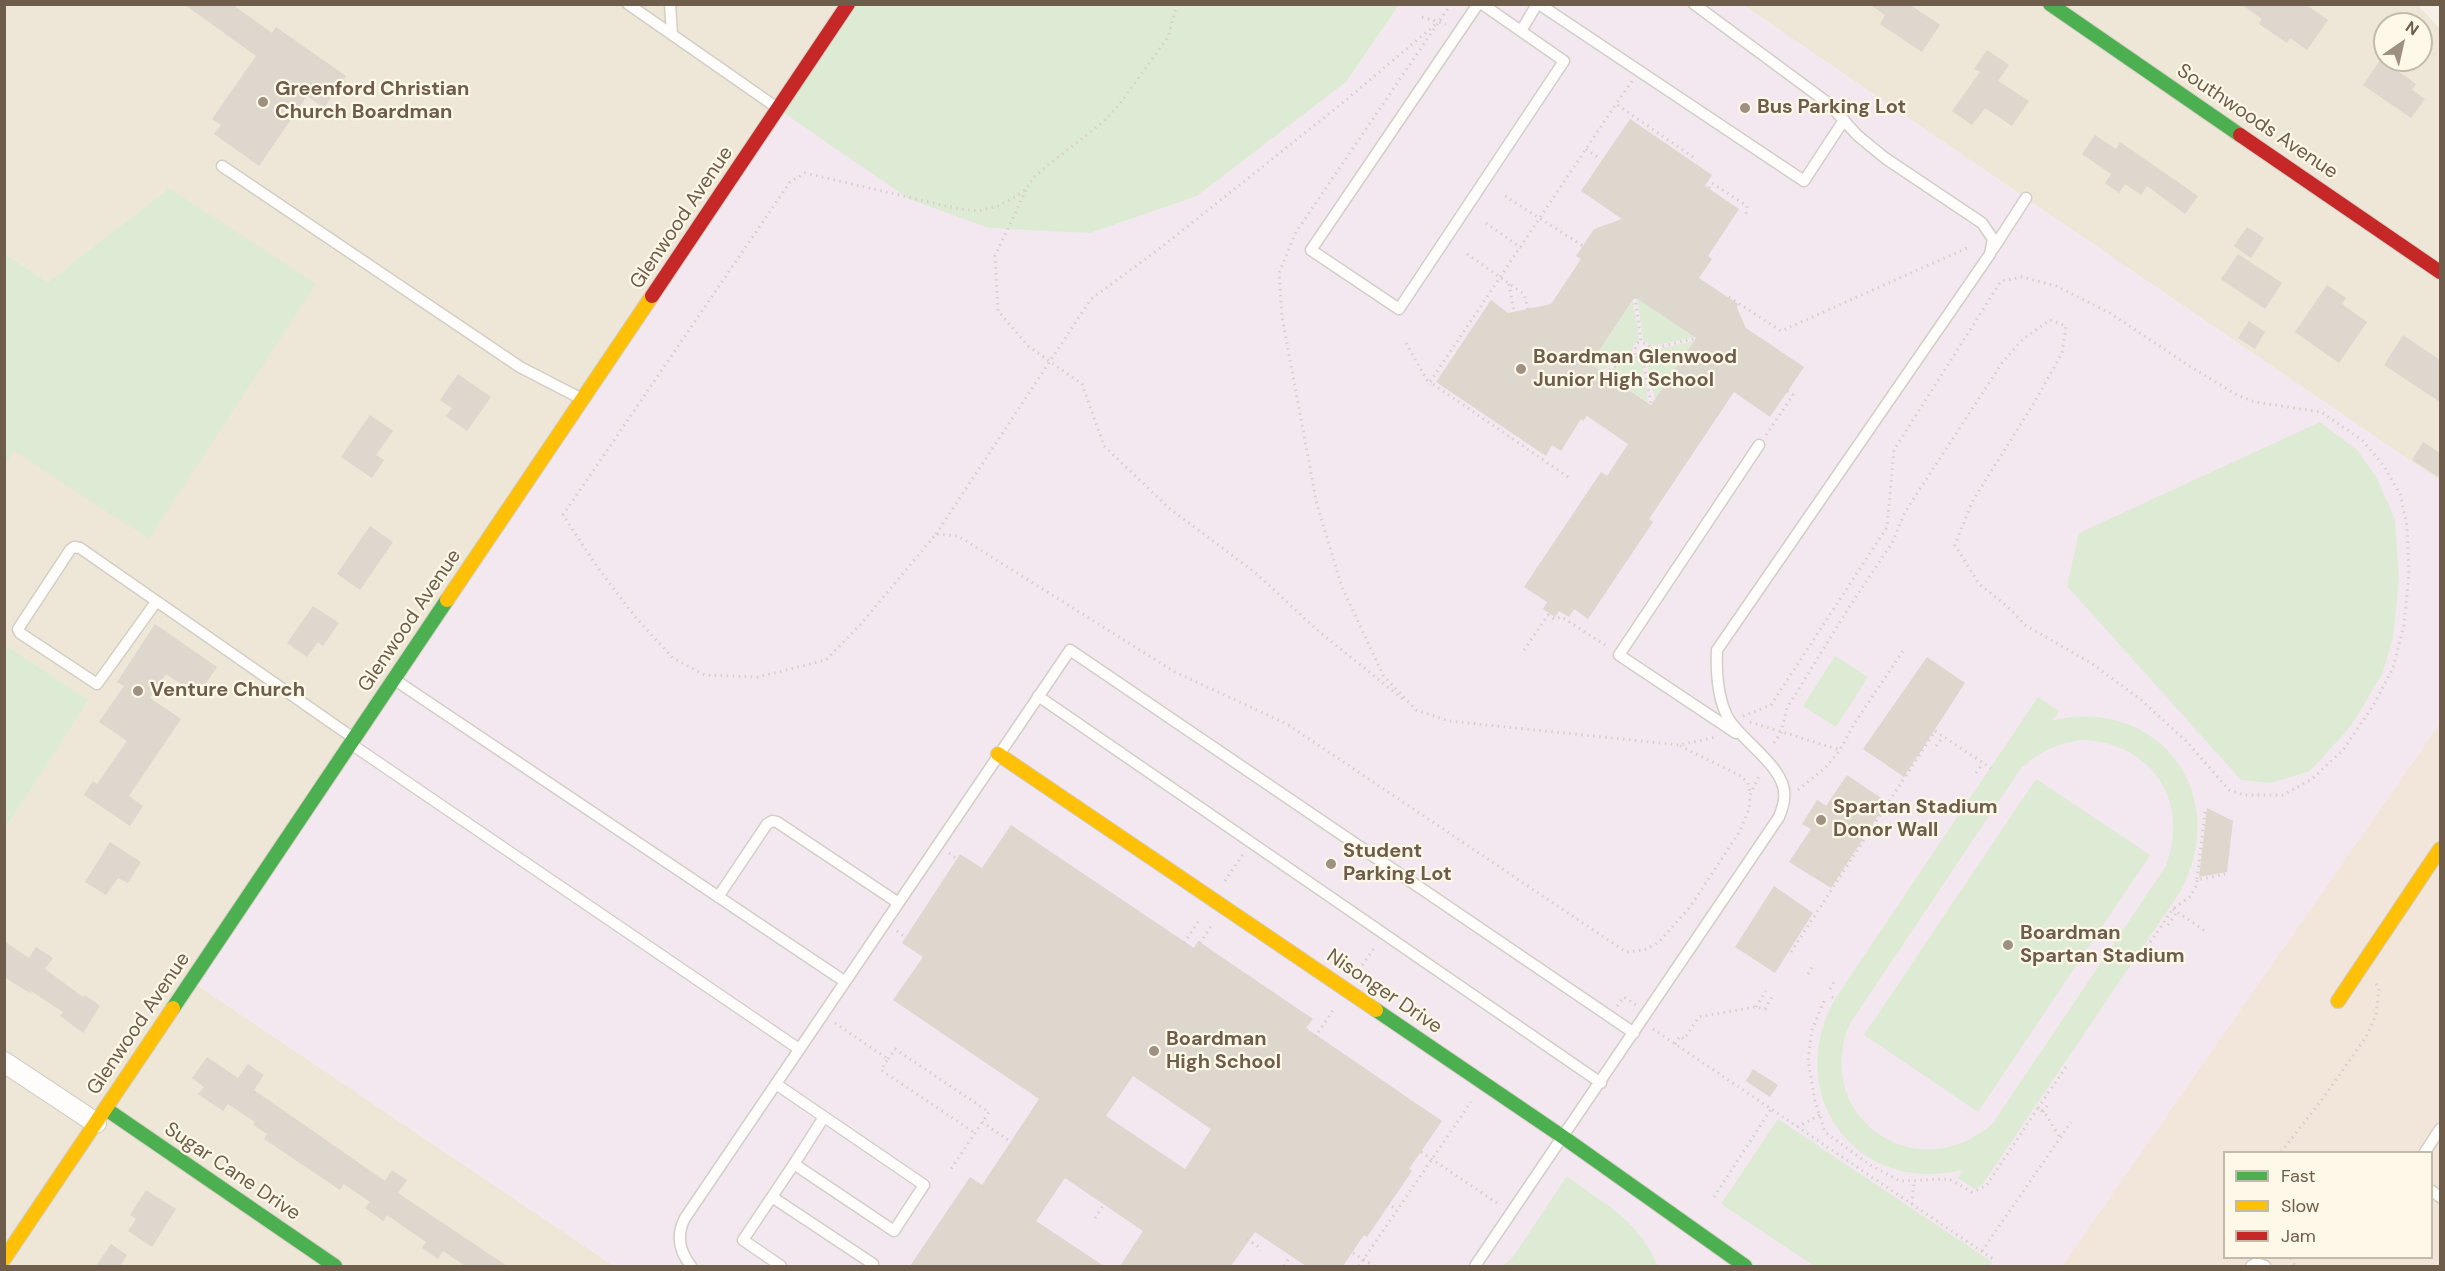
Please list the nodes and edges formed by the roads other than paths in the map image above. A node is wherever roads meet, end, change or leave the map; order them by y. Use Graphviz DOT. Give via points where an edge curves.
graph roads {
  1 [pos="628,4"];
  2 [pos="670,4"];
  3 [pos="848,4"];
  4 [pos="1480,4"];
  5 [pos="1538,4"];
  6 [pos="1694,4"];
  7 [pos="2050,4"];
  8 [pos="1521,31"];
  9 [pos="672,34"];
  10 [pos="778,109"];
  11 [pos="1844,120"];
  12 [pos="222,166"];
  13 [pos="2026,198"];
  14 [pos="1990,254"];
  15 [pos="2440,272"];
  16 [pos="583,399"];
  17 [pos="1759,445"];
  18 [pos="156,602"];
  19 [pos="394,680"];
  20 [pos="1038,696"];
  21 [pos="1742,736"];
  22 [pos="353,742"];
  23 [pos="998,754"];
  24 [pos="2440,849"];
  25 [pos="718,897"];
  26 [pos="897,902"];
  27 [pos="844,981"];
  28 [pos="2338,1001"];
  29 [pos="1634,1033"];
  30 [pos="799,1049"];
  31 [pos="4,1062"];
  32 [pos="1600,1083"];
  33 [pos="776,1084"];
  34 [pos="101,1116"];
  35 [pos="824,1117"];
  36 [pos="2440,1129"];
  37 [pos="1563,1137"];
  38 [pos="2426,1151"];
  39 [pos="794,1164"];
  40 [pos="772,1197"];
  41 [pos="4,1259"];
  42 [pos="335,1266"];
  43 [pos="691,1266"];
  44 [pos="781,1266"];
  45 [pos="871,1266"];
  46 [pos="1475,1266"];
  47 [pos="1745,1266"];
  48 [pos="2251,1266"];
  49 [pos="2265,1266"];
  1 -- 9 [label="lane"];
  2 -- 9 [label="lane"];
  3 -- 10 [label="street, Glenwood Avenue"];
  4 -- 8 [label="lane"];
  4 -- 8 [label="lane" via="1311,250 1399,309 1564,61"];
  5 -- 8 [label="lane"];
  5 -- 11 [label="lane" via="1804,181"];
  6 -- 11 [label="lane" via="1828,103"];
  7 -- 15 [label="street, Southwoods Avenue"];
  9 -- 10 [label="lane"];
  10 -- 16 [label="street, Glenwood Avenue"];
  11 -- 14 [label="lane" via="1885,158 1982,223 1993,239"];
  12 -- 16 [label="lane" via="520,367"];
  13 -- 14 [label="lane"];
  14 -- 21 [label="lane" via="1717,650 1716,678 1728,717"];
  16 -- 19 [label="street, Glenwood Avenue"];
  17 -- 21 [label="lane" via="1619,655"];
  18 -- 18 [label="lane" via="74,547 18,629 97,684"];
  18 -- 22 [label="lane"];
  19 -- 22 [label="street, Glenwood Avenue"];
  19 -- 25 [label="lane"];
  20 -- 23 [label="lane"];
  20 -- 29 [label="lane" via="1070,650"];
  20 -- 32 [label="lane"];
  21 -- 29 [label="lane" via="1779,776 1785,797 1779,817"];
  22 -- 30 [label="lane"];
  22 -- 34 [label="street, Glenwood Avenue"];
  23 -- 26 [label="lane"];
  23 -- 37 [label="street, Nisonger Drive"];
  24 -- 28 [label="street"];
  25 -- 26 [label="lane" via="772,821"];
  25 -- 27 [label="lane"];
  26 -- 27 [label="lane"];
  27 -- 30 [label="lane"];
  29 -- 32 [label="lane"];
  30 -- 33 [label="lane"];
  31 -- 34 [label="street"];
  32 -- 37 [label="lane"];
  33 -- 35 [label="lane"];
  33 -- 43 [label="lane" via="681,1227 680,1245"];
  34 -- 41 [label="street, Glenwood Avenue"];
  34 -- 42 [label="street, Sugar Cane Drive"];
  35 -- 39 [label="lane"];
  35 -- 39 [label="lane" via="924,1185 894,1231"];
  36 -- 38 [label="lane"];
  37 -- 46 [label="lane"];
  37 -- 47 [label="street, Nisonger Drive"];
  39 -- 40 [label="lane"];
  40 -- 44 [label="lane" via="743,1240"];
  40 -- 45 [label="lane"];
  48 -- 49 [label="lane"];
}
